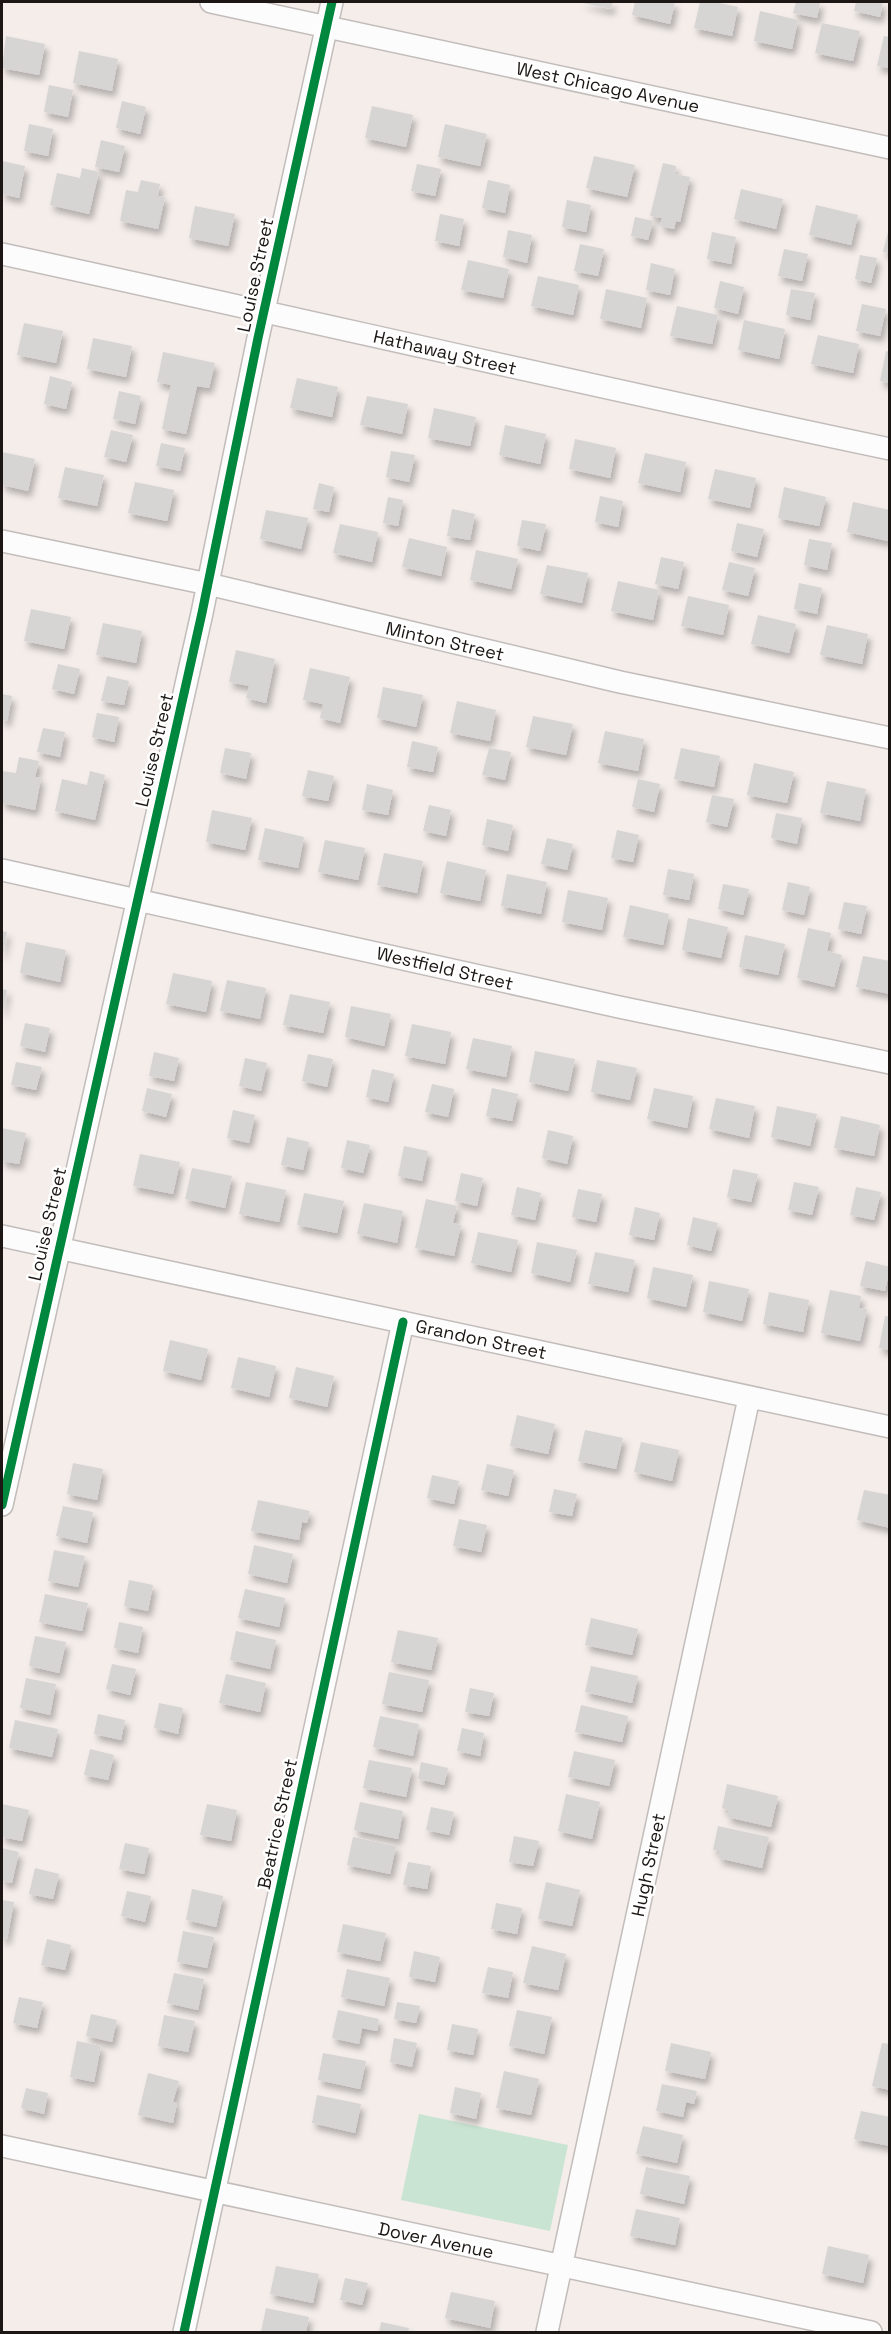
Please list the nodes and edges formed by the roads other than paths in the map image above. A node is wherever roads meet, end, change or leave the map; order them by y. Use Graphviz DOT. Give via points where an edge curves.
graph roads {
  1 [pos="211,2"];
  2 [pos="332,2"];
  3 [pos="326,27"];
  4 [pos="890,148"];
  5 [pos="2,254"];
  6 [pos="264,311"];
  7 [pos="890,449"];
  8 [pos="2,541"];
  9 [pos="208,584"];
  10 [pos="890,738"];
  11 [pos="2,870"];
  12 [pos="137,899"];
  13 [pos="890,1064"];
  14 [pos="2,1236"];
  15 [pos="59,1248"];
  16 [pos="403,1322"];
  17 [pos="749,1398"];
  18 [pos="890,1427"];
  19 [pos="2,1505"];
  20 [pos="2,2146"];
  21 [pos="214,2192"];
  22 [pos="561,2266"];
  23 [pos="184,2332"];
  24 [pos="547,2332"];
  25 [pos="871,2332"];
  1 -- 3 [label="street, West Chicago Avenue"];
  2 -- 3 [label="street, Louise Street"];
  3 -- 4 [label="street, West Chicago Avenue"];
  3 -- 6 [label="street, Louise Street"];
  5 -- 6 [label="street, Hathaway Street"];
  6 -- 7 [label="street, Hathaway Street"];
  6 -- 9 [label="street, Louise Street"];
  8 -- 9 [label="street, Minton Street"];
  9 -- 10 [label="street, Minton Street" via="620,682"];
  9 -- 12 [label="street, Louise Street"];
  11 -- 12 [label="street, Westfield Street"];
  12 -- 13 [label="street, Westfield Street"];
  12 -- 15 [label="street, Louise Street"];
  14 -- 15 [label="street, Grandon Street"];
  15 -- 16 [label="street, Grandon Street"];
  15 -- 19 [label="street, Louise Street"];
  16 -- 17 [label="street, Grandon Street"];
  16 -- 21 [label="street, Beatrice Street"];
  17 -- 18 [label="street, Grandon Street"];
  17 -- 22 [label="street, Hugh Street"];
  20 -- 21 [label="street, Dover Avenue"];
  21 -- 22 [label="street, Dover Avenue"];
  21 -- 23 [label="street, Beatrice Street"];
  22 -- 24 [label="street, Hugh Street"];
  22 -- 25 [label="street, Dover Avenue"];
}
